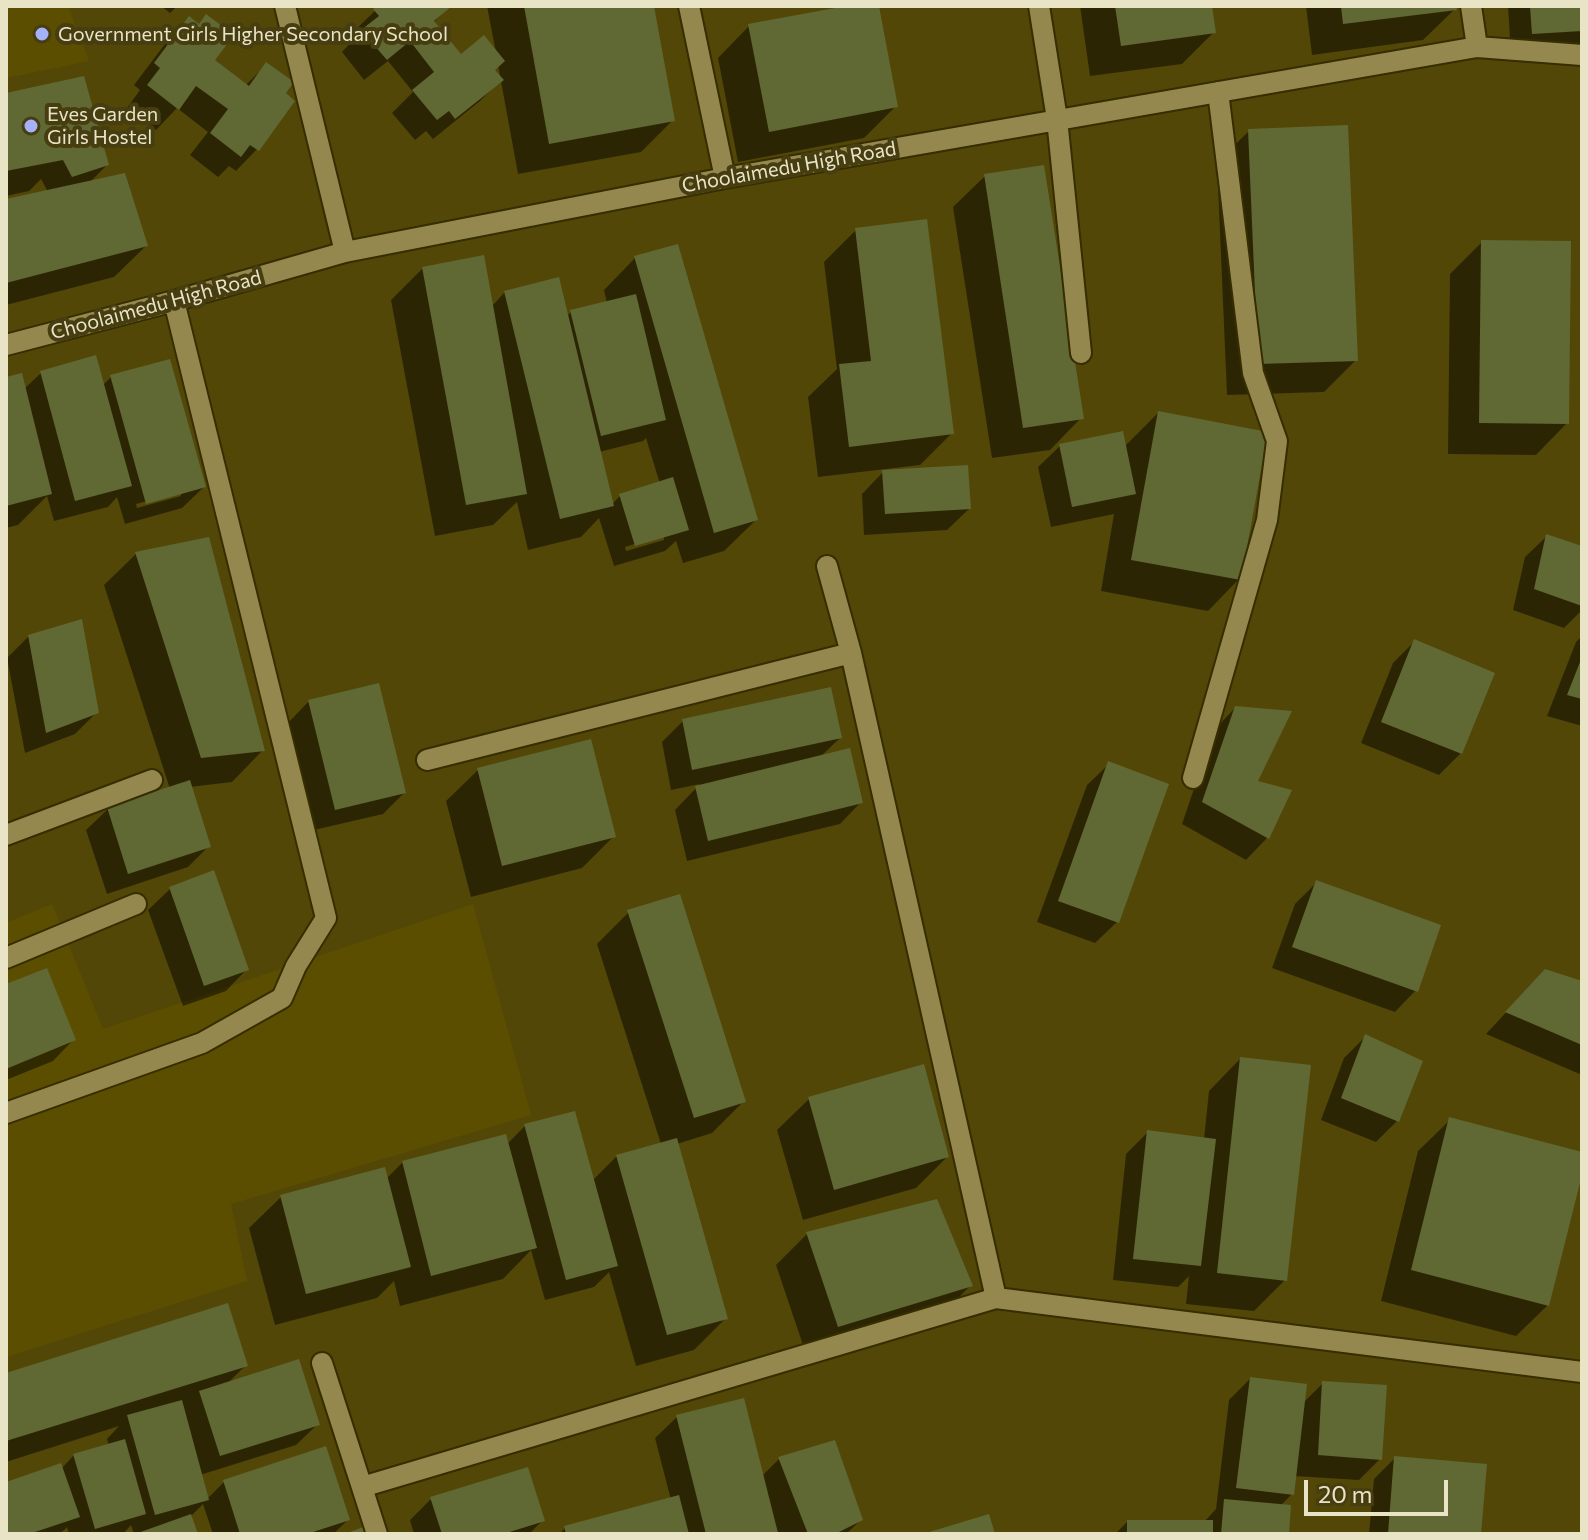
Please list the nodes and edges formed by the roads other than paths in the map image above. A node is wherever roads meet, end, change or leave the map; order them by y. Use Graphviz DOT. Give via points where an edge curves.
graph roads {
  1 [pos="285,6"];
  2 [pos="689,6"];
  3 [pos="1039,6"];
  4 [pos="1471,6"];
  5 [pos="1477,47"];
  6 [pos="1582,55"];
  7 [pos="1218,92"];
  8 [pos="1057,119"];
  9 [pos="725,178"];
  10 [pos="345,252"];
  11 [pos="174,301"];
  12 [pos="6,345"];
  13 [pos="1081,353"];
  14 [pos="827,566"];
  15 [pos="851,653"];
  16 [pos="427,760"];
  17 [pos="1193,778"];
  18 [pos="152,780"];
  19 [pos="6,835"];
  20 [pos="136,904"];
  21 [pos="6,958"];
  22 [pos="6,1113"];
  23 [pos="996,1298"];
  24 [pos="322,1363"];
  25 [pos="1582,1372"];
  26 [pos="362,1487"];
  27 [pos="377,1534"];
  1 -- 10 [label="street"];
  2 -- 9 [label="street"];
  3 -- 8 [label="street"];
  4 -- 5 [label="street"];
  5 -- 6 [label="street, Choolaimedu High Road"];
  5 -- 7 [label="street, Choolaimedu High Road"];
  7 -- 8 [label="street, Choolaimedu High Road"];
  7 -- 17 [label="street" via="1253,373 1277,441 1267,520"];
  8 -- 9 [label="street, Choolaimedu High Road"];
  8 -- 13 [label="street"];
  9 -- 10 [label="street, Choolaimedu High Road"];
  10 -- 11 [label="street, Choolaimedu High Road"];
  11 -- 12 [label="street, Choolaimedu High Road"];
  11 -- 22 [label="street" via="326,918 282,998 202,1043"];
  14 -- 15 [label="street"];
  15 -- 16 [label="street"];
  15 -- 23 [label="street"];
  18 -- 19 [label="street"];
  20 -- 21 [label="street"];
  23 -- 25 [label="street"];
  23 -- 26 [label="street"];
  24 -- 26 [label="street"];
  26 -- 27 [label="street"];
}
